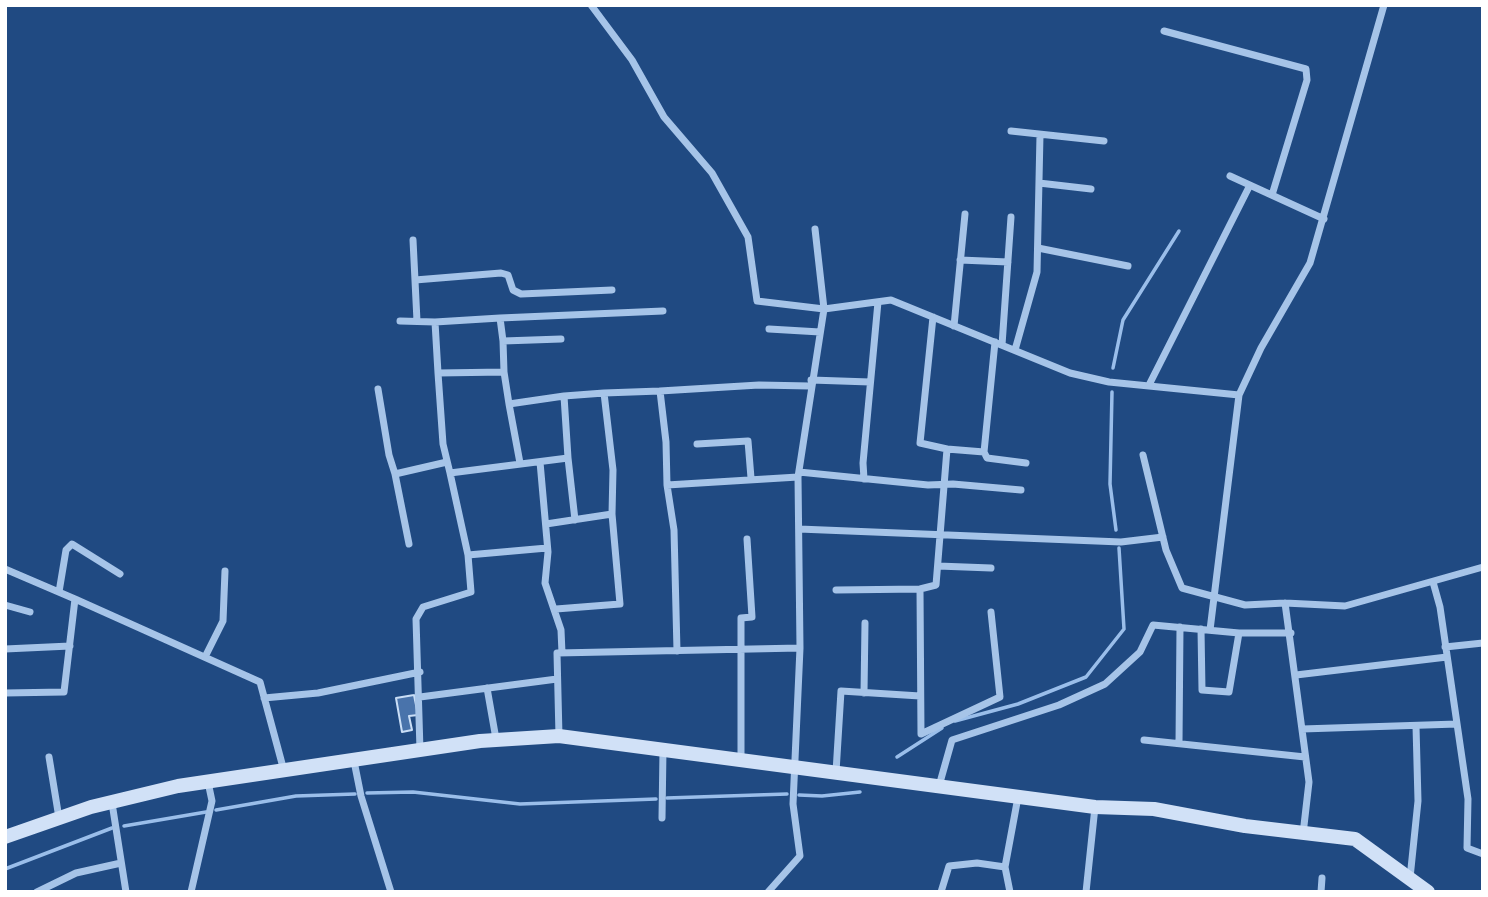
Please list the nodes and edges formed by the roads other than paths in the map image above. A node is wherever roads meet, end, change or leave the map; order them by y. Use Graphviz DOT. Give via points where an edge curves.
graph roads {
  1 [pos="591,5"];
  2 [pos="1384,5"];
  3 [pos="1164,31"];
  4 [pos="1011,131"];
  5 [pos="1040,135"];
  6 [pos="1104,141"];
  7 [pos="1230,176"];
  8 [pos="1039,183"];
  9 [pos="1250,185"];
  10 [pos="1091,189"];
  11 [pos="1272,195"];
  12 [pos="965,214"];
  13 [pos="1011,217"];
  14 [pos="1324,219"];
  15 [pos="816,229"];
  16 [pos="413,240"];
  17 [pos="1038,248"];
  18 [pos="961,260"];
  19 [pos="1008,262"];
  20 [pos="1128,266"];
  21 [pos="415,280"];
  22 [pos="612,290"];
  23 [pos="878,302"];
  24 [pos="824,309"];
  25 [pos="663,310"];
  26 [pos="933,317"];
  27 [pos="500,318"];
  28 [pos="400,321"];
  29 [pos="417,321"];
  30 [pos="435,322"];
  31 [pos="954,326"];
  32 [pos="769,329"];
  33 [pos="820,332"];
  34 [pos="561,339"];
  35 [pos="503,341"];
  36 [pos="998,344"];
  37 [pos="1015,350"];
  38 [pos="504,372"];
  39 [pos="438,373"];
  40 [pos="810,383"];
  41 [pos="870,383"];
  42 [pos="1149,385"];
  43 [pos="377,388"];
  44 [pos="660,391"];
  45 [pos="604,393"];
  46 [pos="1239,395"];
  47 [pos="564,396"];
  48 [pos="509,404"];
  49 [pos="697,444"];
  50 [pos="947,449"];
  51 [pos="984,452"];
  52 [pos="1143,456"];
  53 [pos="568,458"];
  54 [pos="447,462"];
  55 [pos="540,462"];
  56 [pos="520,463"];
  57 [pos="1026,463"];
  58 [pos="450,472"];
  59 [pos="395,474"];
  60 [pos="799,474"];
  61 [pos="751,478"];
  62 [pos="864,479"];
  63 [pos="944,484"];
  64 [pos="667,485"];
  65 [pos="1021,490"];
  66 [pos="612,514"];
  67 [pos="575,520"];
  68 [pos="546,524"];
  69 [pos="799,529"];
  70 [pos="940,536"];
  71 [pos="1163,537"];
  72 [pos="747,539"];
  73 [pos="409,544"];
  74 [pos="547,548"];
  75 [pos="468,555"];
  76 [pos="938,566"];
  77 [pos="1483,567"];
  78 [pos="991,568"];
  79 [pos="5,569"];
  80 [pos="225,571"];
  81 [pos="120,574"];
  82 [pos="1433,582"];
  83 [pos="920,589"];
  84 [pos="836,590"];
  85 [pos="58,592"];
  86 [pos="1214,597"];
  87 [pos="75,599"];
  88 [pos="1285,603"];
  89 [pos="5,605"];
  90 [pos="556,609"];
  91 [pos="30,612"];
  92 [pos="991,612"];
  93 [pos="865,623"];
  94 [pos="1180,627"];
  95 [pos="1205,629"];
  96 [pos="1239,633"];
  97 [pos="1290,633"];
  98 [pos="1483,643"];
  99 [pos="70,646"];
  100 [pos="800,648"];
  101 [pos="1445,648"];
  102 [pos="5,649"];
  103 [pos="739,649"];
  104 [pos="677,651"];
  105 [pos="562,653"];
  106 [pos="205,657"];
  107 [pos="1447,657"];
  108 [pos="420,672"];
  109 [pos="1296,675"];
  110 [pos="557,679"];
  111 [pos="487,688"];
  112 [pos="5,693"];
  113 [pos="864,693"];
  114 [pos="920,696"];
  115 [pos="420,697"];
  116 [pos="264,698"];
  117 [pos="1457,724"];
  118 [pos="1416,726"];
  119 [pos="1302,729"];
  120 [pos="559,736"];
  121 [pos="496,740"];
  122 [pos="1144,740"];
  123 [pos="1179,743"];
  124 [pos="663,749"];
  125 [pos="420,751"];
  126 [pos="49,757"];
  127 [pos="1305,757"];
  128 [pos="741,759"];
  129 [pos="354,761"];
  130 [pos="797,767"];
  131 [pos="285,772"];
  132 [pos="836,772"];
  133 [pos="208,782"];
  134 [pos="939,786"];
  135 [pos="1018,797"];
  136 [pos="112,802"];
  137 [pos="1095,807"];
  138 [pos="59,818"];
  139 [pos="662,818"];
  140 [pos="1303,834"];
  141 [pos="5,837"];
  142 [pos="1483,854"];
  143 [pos="121,863"];
  144 [pos="1005,867"];
  145 [pos="1322,878"];
  146 [pos="1410,878"];
  147 [pos="37,892"];
  148 [pos="126,892"];
  149 [pos="191,892"];
  150 [pos="391,892"];
  151 [pos="768,892"];
  152 [pos="941,892"];
  153 [pos="1010,892"];
  154 [pos="1086,892"];
  155 [pos="1321,892"];
  156 [pos="1428,892"];
  1 -- 24 [label="street" via="632,60 664,117 712,173 748,237 757,301"];
  2 -- 14 [label="street"];
  3 -- 11 [label="street" via="1308,72"];
  4 -- 5 [label="street"];
  5 -- 6 [label="street"];
  5 -- 8 [label="street"];
  7 -- 9 [label="street"];
  8 -- 10 [label="street"];
  8 -- 17 [label="street"];
  9 -- 11 [label="street"];
  9 -- 42 [label="street"];
  11 -- 14 [label="street"];
  12 -- 18 [label="street"];
  13 -- 19 [label="street"];
  14 -- 46 [label="street" via="1310,264"];
  15 -- 24 [label="street"];
  16 -- 21 [label="street"];
  17 -- 20 [label="street"];
  17 -- 37 [label="street" via="1035,285"];
  18 -- 19 [label="street"];
  18 -- 31 [label="street"];
  19 -- 36 [label="street"];
  21 -- 22 [label="street" via="501,272 521,294"];
  21 -- 29 [label="street"];
  23 -- 24 [label="street"];
  23 -- 26 [label="street" via="891,300"];
  23 -- 41 [label="street"];
  24 -- 33 [label="street"];
  25 -- 27 [label="street"];
  26 -- 31 [label="street"];
  26 -- 50 [label="street" via="920,443"];
  27 -- 30 [label="street"];
  27 -- 35 [label="street"];
  28 -- 29 [label="street"];
  29 -- 30 [label="street"];
  30 -- 39 [label="street"];
  31 -- 36 [label="street"];
  32 -- 33 [label="street"];
  33 -- 40 [label="street"];
  34 -- 35 [label="street"];
  35 -- 38 [label="street"];
  36 -- 37 [label="street"];
  36 -- 51 [label="street"];
  37 -- 42 [label="street" via="1070,373"];
  38 -- 39 [label="street"];
  38 -- 48 [label="street"];
  39 -- 54 [label="street"];
  40 -- 41 [label="street"];
  40 -- 44 [label="street"];
  40 -- 60 [label="street"];
  41 -- 62 [label="street"];
  42 -- 46 [label="street"];
  43 -- 59 [label="street"];
  44 -- 45 [label="street"];
  44 -- 64 [label="street"];
  45 -- 47 [label="street"];
  45 -- 66 [label="street" via="613,470"];
  46 -- 86 [label="street"];
  47 -- 48 [label="street"];
  47 -- 53 [label="street"];
  48 -- 56 [label="street"];
  49 -- 61 [label="street" via="748,441"];
  50 -- 51 [label="street"];
  50 -- 63 [label="street"];
  51 -- 57 [label="street" via="987,458"];
  52 -- 71 [label="street"];
  53 -- 55 [label="street"];
  53 -- 67 [label="street"];
  54 -- 58 [label="street"];
  54 -- 59 [label="street"];
  55 -- 56 [label="street"];
  55 -- 68 [label="street"];
  56 -- 58 [label="street"];
  58 -- 75 [label="street"];
  59 -- 73 [label="street"];
  60 -- 61 [label="street"];
  60 -- 62 [label="street"];
  60 -- 69 [label="street"];
  61 -- 64 [label="street"];
  62 -- 63 [label="street"];
  63 -- 65 [label="street"];
  63 -- 70 [label="street"];
  64 -- 104 [label="street" via="674,530"];
  66 -- 67 [label="street"];
  66 -- 90 [label="street" via="620,604"];
  67 -- 68 [label="street"];
  68 -- 74 [label="street"];
  69 -- 70 [label="street"];
  69 -- 100 [label="street"];
  70 -- 71 [label="street" via="1121,542"];
  70 -- 76 [label="street"];
  71 -- 86 [label="street" via="1182,587"];
  72 -- 103 [label="street" via="752,617 741,618"];
  74 -- 75 [label="street"];
  74 -- 90 [label="street" via="545,583"];
  75 -- 108 [label="street" via="471,592 423,607 416,619"];
  76 -- 78 [label="street"];
  76 -- 83 [label="street" via="936,585"];
  77 -- 82 [label="street"];
  79 -- 85 [label="street"];
  80 -- 106 [label="street" via="225,612"];
  81 -- 85 [label="street" via="72,544 66,550"];
  82 -- 88 [label="street" via="1345,606"];
  82 -- 101 [label="street"];
  83 -- 84 [label="street"];
  83 -- 114 [label="street"];
  85 -- 87 [label="street"];
  86 -- 88 [label="street" via="1245,605"];
  86 -- 95 [label="street"];
  87 -- 99 [label="street"];
  87 -- 106 [label="street"];
  88 -- 97 [label="street"];
  89 -- 91 [label="street"];
  90 -- 105 [label="street"];
  92 -- 114 [label="street" via="1000,697 921,734"];
  93 -- 113 [label="street"];
  94 -- 95 [label="street"];
  94 -- 123 [label="street"];
  94 -- 134 [label="street" via="1153,625 1140,652 1105,684 1059,705 952,740"];
  95 -- 96 [label="street"];
  95 -- 96 [label="street" via="1202,690 1229,692"];
  96 -- 97 [label="street"];
  97 -- 109 [label="street"];
  98 -- 101 [label="street"];
  99 -- 102 [label="street"];
  99 -- 112 [label="street" via="64,692"];
  100 -- 103 [label="street"];
  100 -- 130 [label="street"];
  101 -- 107 [label="street"];
  103 -- 104 [label="street"];
  103 -- 128 [label="street"];
  104 -- 105 [label="street"];
  105 -- 110 [label="street" via="557,653"];
  106 -- 116 [label="street" via="260,682"];
  107 -- 109 [label="street"];
  107 -- 117 [label="street"];
  108 -- 115 [label="street"];
  108 -- 116 [label="street" via="318,693"];
  109 -- 119 [label="street"];
  110 -- 111 [label="street"];
  110 -- 120 [label="street"];
  111 -- 115 [label="street"];
  111 -- 121 [label="street"];
  113 -- 114 [label="street"];
  113 -- 132 [label="street" via="841,691"];
  115 -- 125 [label="street"];
  116 -- 131 [label="street"];
  117 -- 118 [label="street"];
  117 -- 142 [label="street" via="1468,799 1467,848"];
  118 -- 119 [label="street"];
  118 -- 146 [label="street" via="1418,801"];
  119 -- 127 [label="street"];
  120 -- 121 [label="street"];
  120 -- 124 [label="street"];
  121 -- 125 [label="street"];
  122 -- 123 [label="street"];
  123 -- 127 [label="street"];
  124 -- 128 [label="street"];
  124 -- 139 [label="street"];
  125 -- 129 [label="street"];
  126 -- 138 [label="street"];
  127 -- 140 [label="street" via="1308,782"];
  128 -- 130 [label="street"];
  129 -- 131 [label="street"];
  129 -- 150 [label="street"];
  130 -- 132 [label="street"];
  130 -- 151 [label="street" via="793,804 800,856"];
  131 -- 133 [label="street"];
  132 -- 134 [label="street"];
  133 -- 136 [label="street"];
  133 -- 149 [label="street" via="212,801"];
  134 -- 135 [label="street"];
  135 -- 137 [label="street"];
  135 -- 144 [label="street"];
  136 -- 138 [label="street"];
  136 -- 143 [label="street"];
  137 -- 140 [label="street" via="1154,809"];
  137 -- 154 [label="street"];
  138 -- 141 [label="street"];
  140 -- 146 [label="street" via="1355,839"];
  143 -- 147 [label="street" via="76,873"];
  143 -- 148 [label="street"];
  144 -- 152 [label="street" via="949,866"];
  144 -- 153 [label="street"];
  145 -- 155 [label="street"];
  146 -- 156 [label="street"];
}
